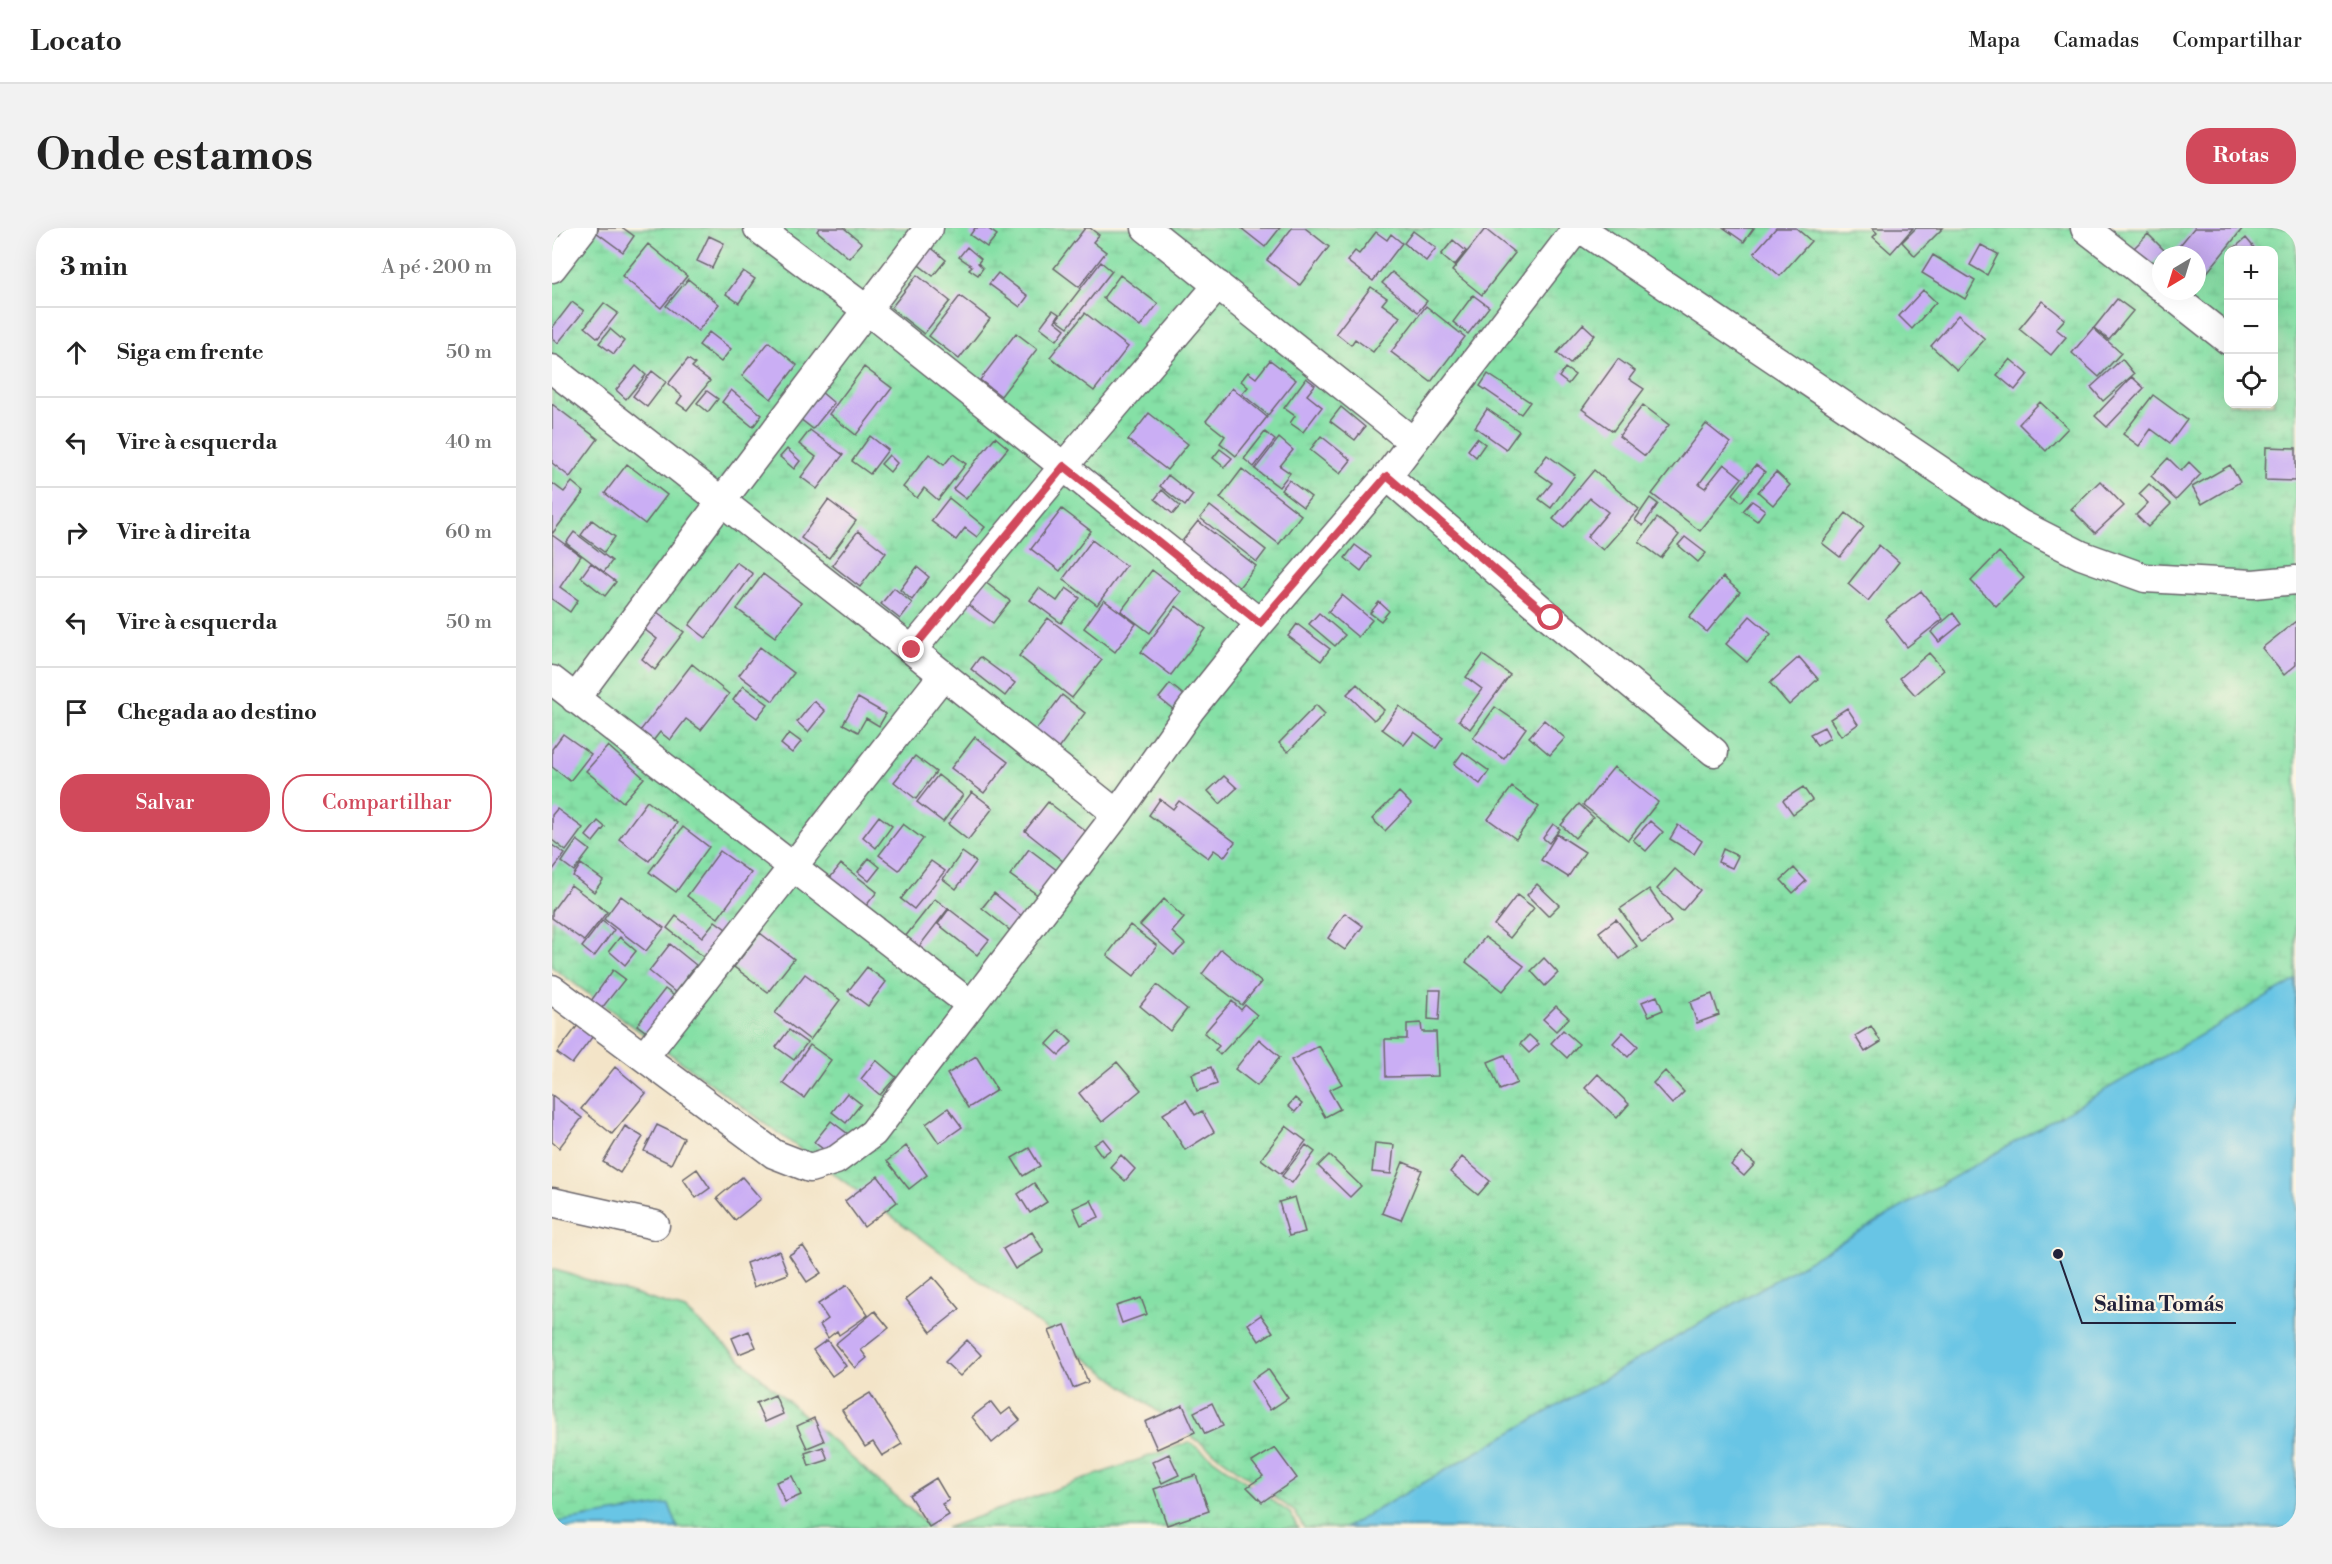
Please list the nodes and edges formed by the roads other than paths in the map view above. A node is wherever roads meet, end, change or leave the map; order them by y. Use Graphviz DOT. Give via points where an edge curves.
graph roads {
  1 [pos="583,228"];
  2 [pos="758,228"];
  3 [pos="929,228"];
  4 [pos="1146,228"];
  5 [pos="1579,228"];
  6 [pos="2085,228"];
  7 [pos="552,268"];
  8 [pos="2152,280"];
  9 [pos="1218,285"];
  10 [pos="2178,300"];
  11 [pos="867,309"];
  12 [pos="2224,336"];
  13 [pos="552,369"];
  14 [pos="1412,441"];
  15 [pos="1064,466"];
  16 [pos="1387,476"];
  17 [pos="721,502"];
  18 [pos="2296,580"];
  19 [pos="1260,623"];
  20 [pos="912,650"];
  21 [pos="943,675"];
  22 [pos="552,680"];
  23 [pos="575,699"];
  24 [pos="1714,752"];
  25 [pos="1117,814"];
  26 [pos="794,867"];
  27 [pos="552,989"];
  28 [pos="971,1005"];
  29 [pos="644,1057"];
  30 [pos="552,1202"];
  31 [pos="655,1225"];
  1 -- 7 [label="street"];
  2 -- 11 [label="street"];
  3 -- 11 [label="street"];
  4 -- 9 [label="street"];
  5 -- 14 [label="street"];
  5 -- 18 [label="street" via="2020,524 2082,555 2145,578 2253,584"];
  6 -- 8 [label="street"];
  9 -- 14 [label="street"];
  9 -- 15 [label="street"];
  10 -- 12 [label="street"];
  11 -- 15 [label="street"];
  11 -- 17 [label="street"];
  13 -- 17 [label="street"];
  14 -- 16 [label="street"];
  15 -- 19 [label="street"];
  15 -- 20 [label="street"];
  16 -- 19 [label="street"];
  16 -- 24 [label="street"];
  17 -- 20 [label="street"];
  17 -- 23 [label="street"];
  19 -- 25 [label="street" via="1191,709"];
  20 -- 21 [label="street"];
  21 -- 25 [label="street"];
  21 -- 26 [label="street"];
  22 -- 23 [label="street"];
  23 -- 26 [label="street"];
  25 -- 28 [label="street"];
  26 -- 28 [label="street"];
  26 -- 29 [label="street"];
  27 -- 29 [label="street"];
  28 -- 29 [label="street" via="873,1133 836,1160 810,1168 774,1154"];
  30 -- 31 [label="street"];
}
